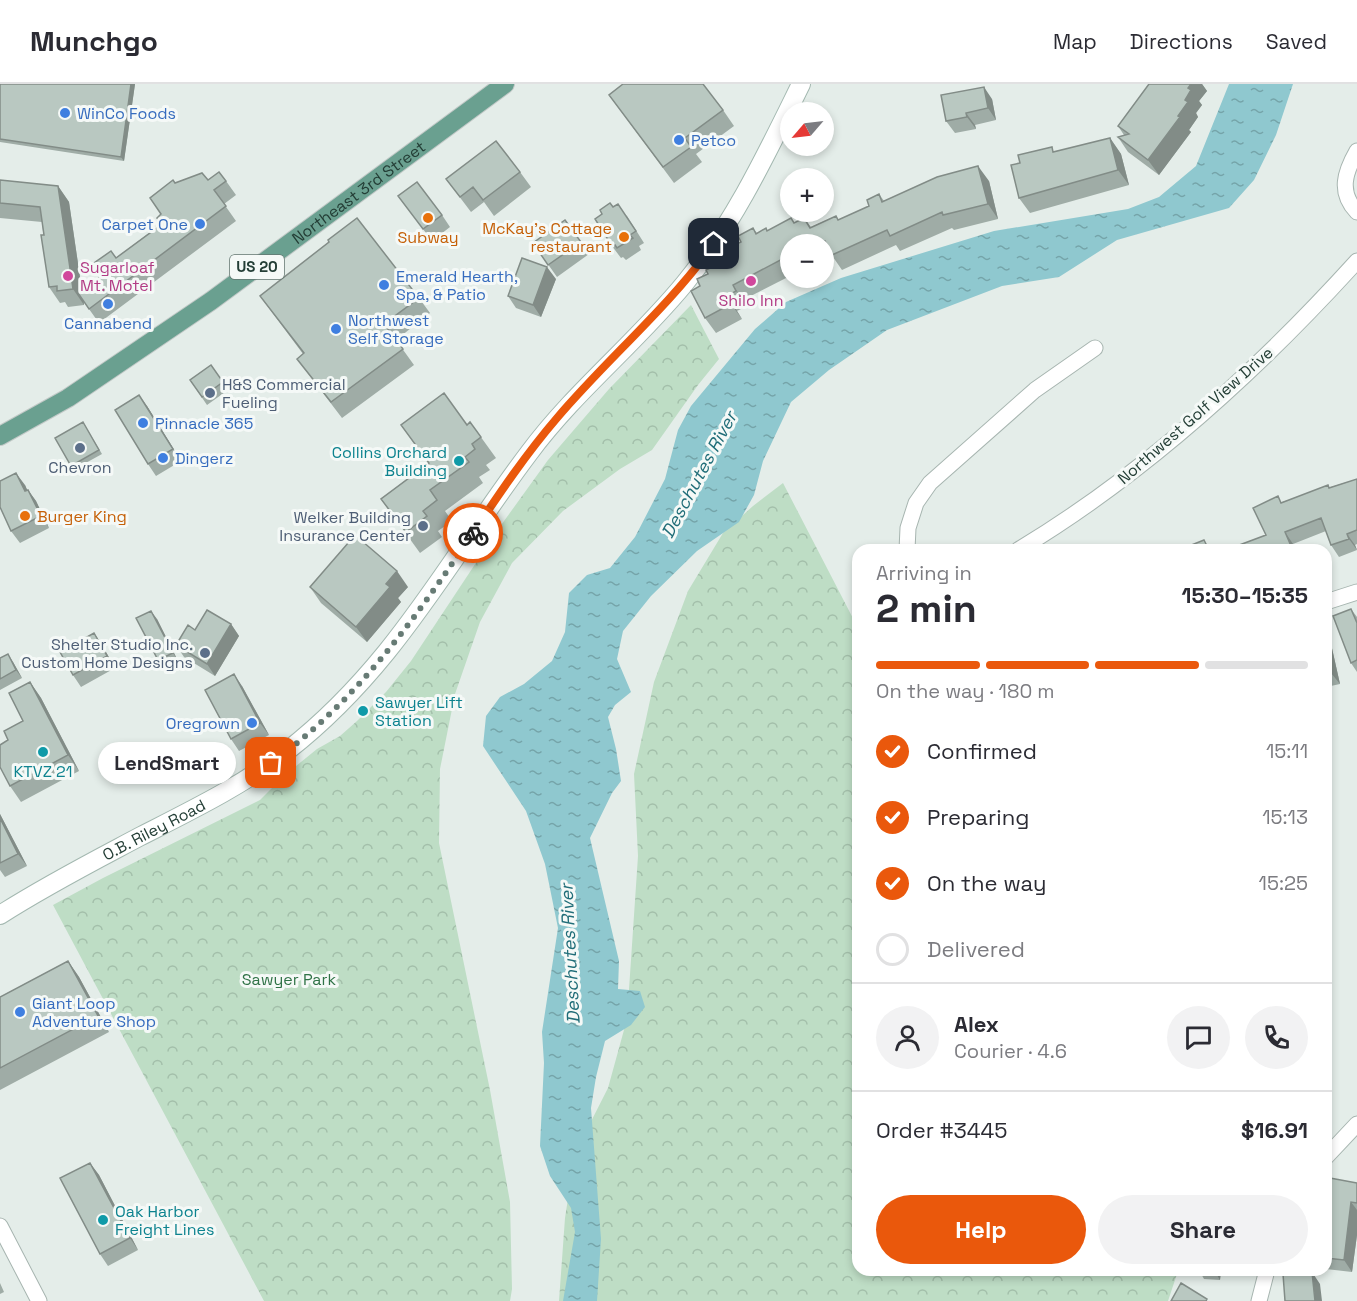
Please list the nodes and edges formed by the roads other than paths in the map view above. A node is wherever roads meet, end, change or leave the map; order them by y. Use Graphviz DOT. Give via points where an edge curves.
graph roads {
  1 [pos="505,84"];
  2 [pos="801,84"];
  3 [pos="1357,151"];
  4 [pos="1357,212"];
  5 [pos="1357,261"];
  6 [pos="1095,348"];
  7 [pos="0,436"];
  8 [pos="907,544"];
  9 [pos="1027,544"];
  10 [pos="1357,592"];
  11 [pos="1332,600"];
  12 [pos="0,915"];
  13 [pos="1357,1124"];
  14 [pos="1332,1151"];
  15 [pos="0,1226"];
  16 [pos="1265,1276"];
  17 [pos="39,1301"];
  18 [pos="1259,1301"];
  1 -- 7 [label="main road, Northeast 3rd Street / US 20" via="211,301 68,398"];
  2 -- 12 [label="street, O.B. Riley Road" via="747,190 704,258 665,305 556,418 412,621 362,682 310,732 242,782 36,891"];
  3 -- 4 [label="street" via="1345,178 1345,194"];
  5 -- 9 [label="street, Northwest Golf View Drive" via="1255,366 1179,432 1116,484"];
  6 -- 8 [label="street" via="1035,390 930,483 916,503"];
  10 -- 11 [label="street"];
  13 -- 14 [label="street"];
  15 -- 17 [label="street"];
  16 -- 18 [label="street"];
}
